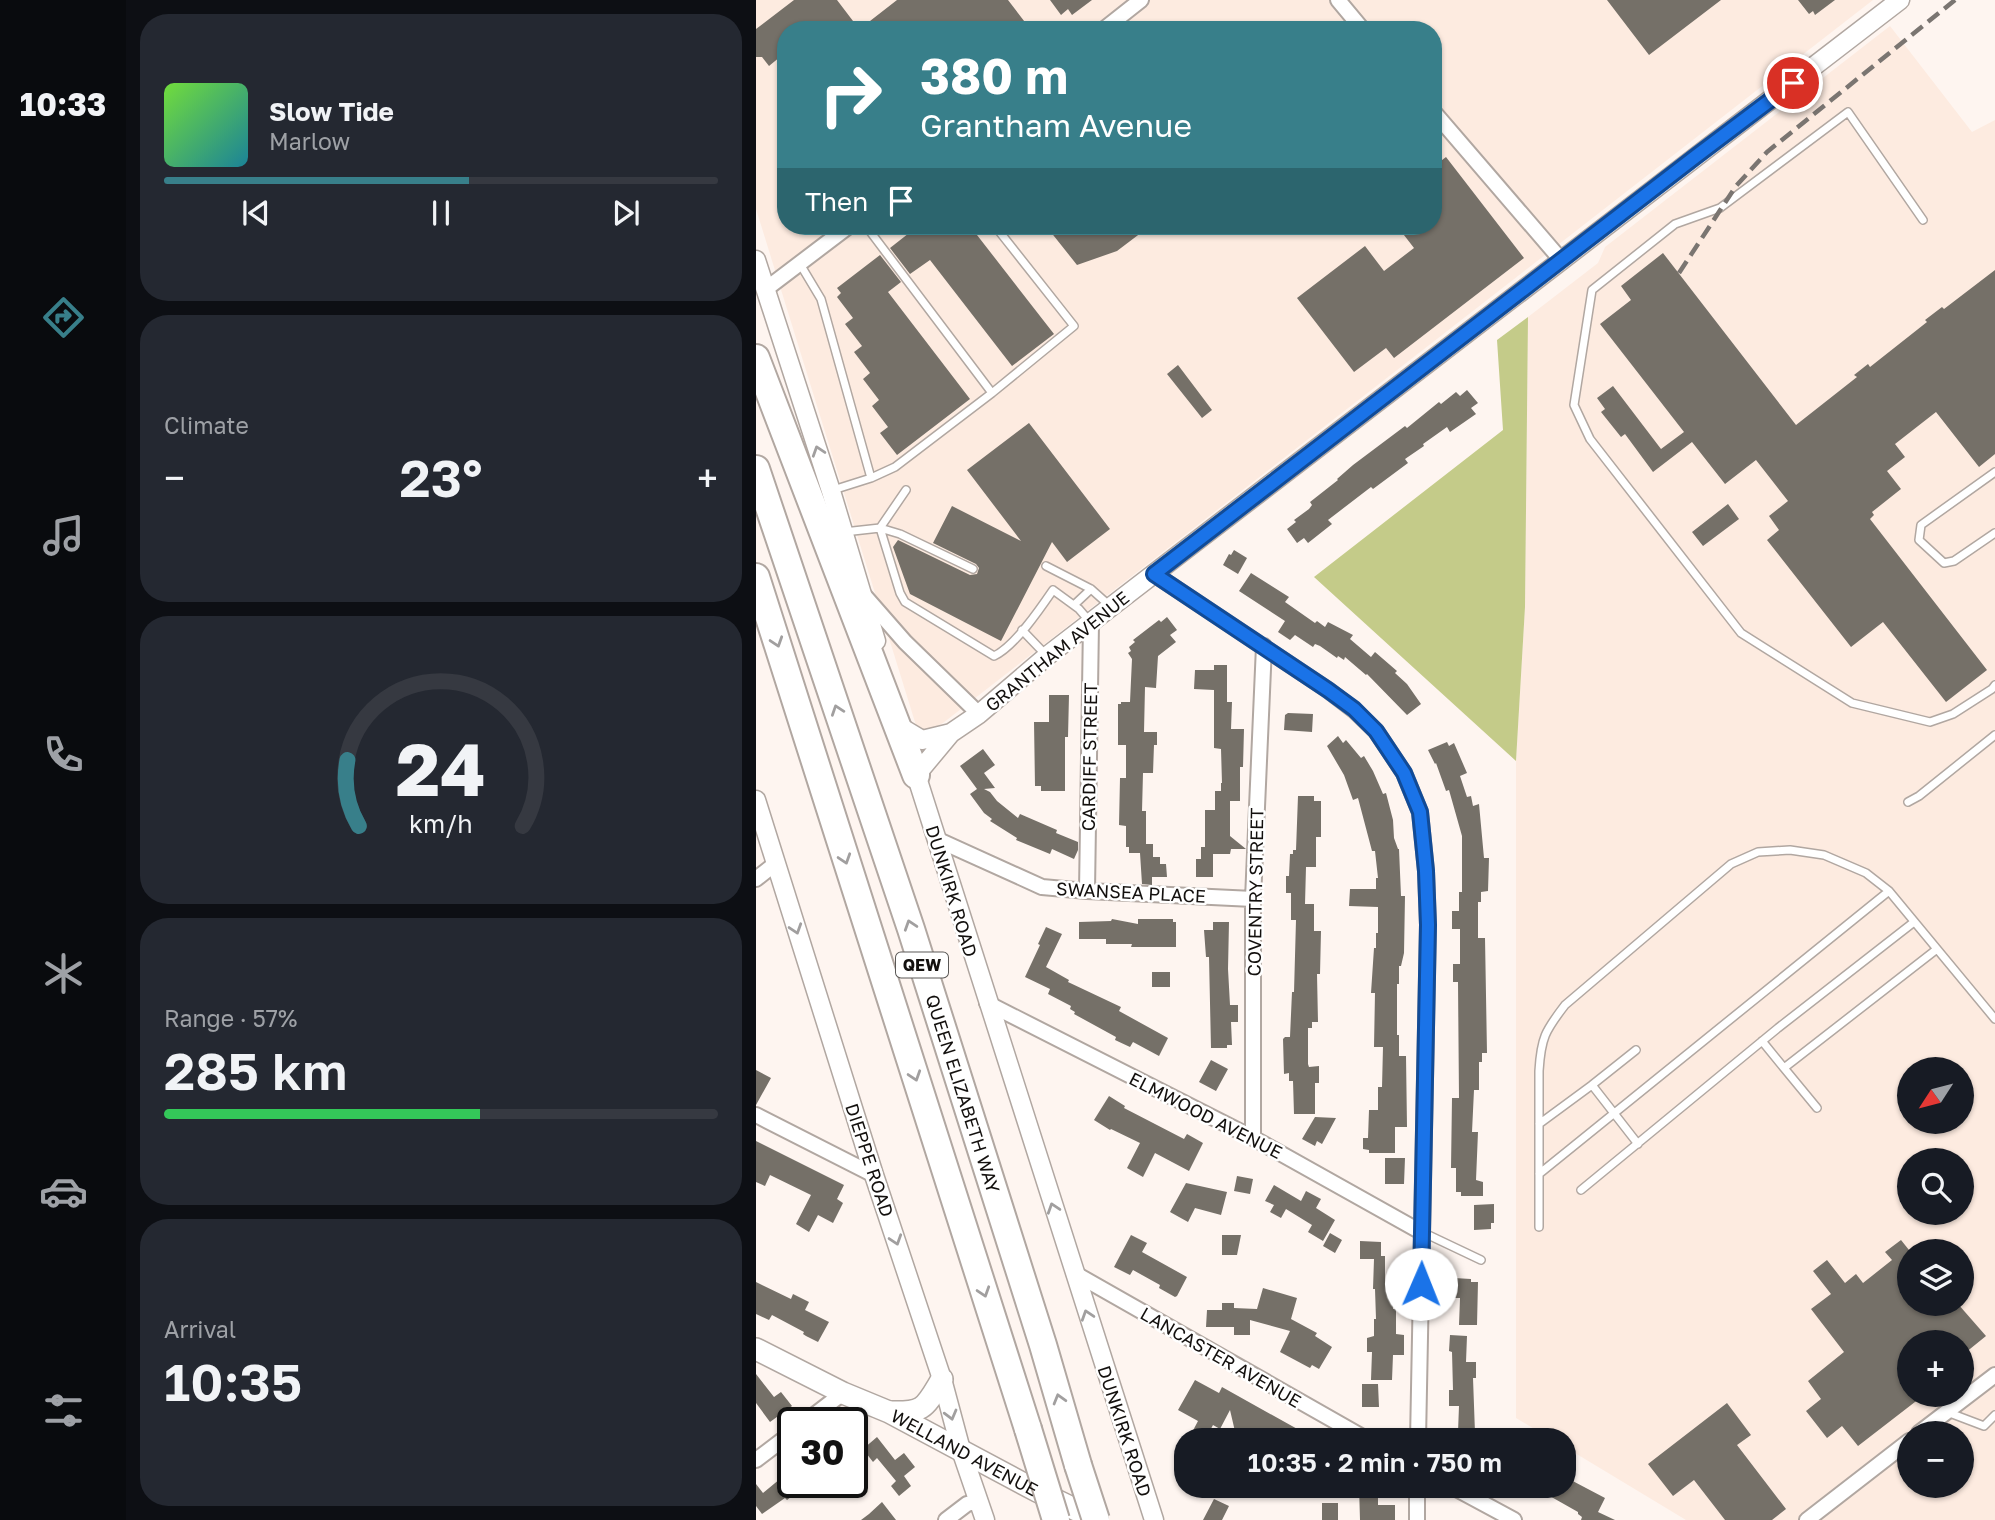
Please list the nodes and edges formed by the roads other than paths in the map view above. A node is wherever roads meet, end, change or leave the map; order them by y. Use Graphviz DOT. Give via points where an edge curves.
graph roads {
  1 [pos="1141,0"];
  2 [pos="1338,0"];
  3 [pos="1900,0"];
  4 [pos="1114,21"];
  5 [pos="1356,21"];
  6 [pos="1442,121"];
  7 [pos="1923,220"];
  8 [pos="837,235"];
  9 [pos="873,235"];
  10 [pos="1002,235"];
  11 [pos="756,260"];
  12 [pos="1562,261"];
  13 [pos="800,263"];
  14 [pos="766,289"];
  15 [pos="756,358"];
  16 [pos="992,393"];
  17 [pos="756,469"];
  18 [pos="1995,472"];
  19 [pos="871,478"];
  20 [pos="906,490"];
  21 [pos="831,491"];
  22 [pos="880,528"];
  23 [pos="844,532"];
  24 [pos="1995,533"];
  25 [pos="1046,566"];
  26 [pos="973,569"];
  27 [pos="1154,574"];
  28 [pos="756,577"];
  29 [pos="1091,589"];
  30 [pos="862,592"];
  31 [pos="1074,606"];
  32 [pos="1111,607"];
  33 [pos="1091,623"];
  34 [pos="1022,630"];
  35 [pos="1264,646"];
  36 [pos="1047,656"];
  37 [pos="1995,685"];
  38 [pos="979,713"];
  39 [pos="897,722"];
  40 [pos="951,733"];
  41 [pos="1995,735"];
  42 [pos="916,775"];
  43 [pos="756,800"];
  44 [pos="1908,802"];
  45 [pos="936,839"];
  46 [pos="775,864"];
  47 [pos="756,879"];
  48 [pos="1087,891"];
  49 [pos="1889,891"];
  50 [pos="1253,899"];
  51 [pos="1914,922"];
  52 [pos="1937,949"];
  53 [pos="987,1003"];
  54 [pos="1995,1019"];
  55 [pos="1762,1041"];
  56 [pos="1636,1050"];
  57 [pos="1784,1068"];
  58 [pos="1592,1085"];
  59 [pos="1817,1108"];
  60 [pos="1615,1113"];
  61 [pos="756,1115"];
  62 [pos="1539,1124"];
  63 [pos="1253,1138"];
  64 [pos="1638,1143"];
  65 [pos="1539,1174"];
  66 [pos="874,1175"];
  67 [pos="1581,1190"];
  68 [pos="1539,1227"];
  69 [pos="1421,1232"];
  70 [pos="1481,1260"];
  71 [pos="1074,1273"];
  72 [pos="756,1349"];
  73 [pos="1995,1375"];
  74 [pos="942,1379"];
  75 [pos="843,1393"];
  76 [pos="825,1407"];
  77 [pos="889,1412"];
  78 [pos="1947,1412"];
  79 [pos="1995,1415"];
  80 [pos="1935,1421"];
  81 [pos="1347,1428"];
  82 [pos="1418,1428"];
  83 [pos="777,1445"];
  84 [pos="961,1450"];
  85 [pos="1897,1450"];
  86 [pos="756,1461"];
  87 [pos="1417,1498"];
  88 [pos="1473,1498"];
  89 [pos="979,1501"];
  90 [pos="946,1520"];
  91 [pos="985,1520"];
  92 [pos="1056,1520"];
  93 [pos="1097,1520"];
  94 [pos="1154,1520"];
  95 [pos="1417,1520"];
  96 [pos="1514,1520"];
  97 [pos="1807,1520"];
  1 -- 4 [label="street"];
  2 -- 5 [label="street"];
  3 -- 12 [label="street, GRANTHAM AVENUE"];
  6 -- 12 [label="street"];
  7 -- 37 [label="lane" via="1848,112 1720,208 1675,224 1592,290 1574,405 1590,439 1741,633 1852,703 1930,722 1953,713"];
  8 -- 13 [label="street"];
  9 -- 16 [label="lane"];
  10 -- 16 [label="lane" via="1074,326"];
  11 -- 14 [label="street"];
  12 -- 27 [label="street, GRANTHAM AVENUE"];
  13 -- 14 [label="street"];
  13 -- 19 [label="lane" via="821,299"];
  21 -- 14 [label="street, one-way"];
  15 -- 39 [label="highway"];
  16 -- 19 [label="lane" via="895,467"];
  93 -- 17 [label="highway, QUEEN ELIZABETH WAY / QEW, one-way, bridge" via="915,942"];
  18 -- 24 [label="lane" via="1921,524 1919,540 1944,563"];
  19 -- 21 [label="lane"];
  20 -- 22 [label="lane"];
  21 -- 23 [label="street"];
  22 -- 23 [label="lane"];
  22 -- 26 [label="lane"];
  22 -- 34 [label="lane" via="905,602 994,656"];
  23 -- 30 [label="street"];
  25 -- 29 [label="lane"];
  27 -- 32 [label="street, GRANTHAM AVENUE"];
  27 -- 35 [label="street"];
  28 -- 92 [label="highway, QEW, one-way, bridge"];
  29 -- 31 [label="lane"];
  29 -- 32 [label="lane"];
  30 -- 38 [label="street, GRANTHAM AVENUE" via="905,642"];
  30 -- 39 [label="street"];
  31 -- 33 [label="lane"];
  31 -- 34 [label="lane" via="1052,590"];
  32 -- 33 [label="street, GRANTHAM AVENUE"];
  33 -- 36 [label="street, GRANTHAM AVENUE"];
  33 -- 48 [label="street, CARDIFF STREET"];
  34 -- 36 [label="lane"];
  35 -- 50 [label="street, COVENTRY STREET"];
  35 -- 69 [label="street" via="1354,709 1376,731 1404,773 1420,812 1428,925"];
  36 -- 38 [label="street, GRANTHAM AVENUE"];
  38 -- 40 [label="street, GRANTHAM AVENUE"];
  39 -- 40 [label="street, GRANTHAM AVENUE" via="922,740"];
  39 -- 42 [label="highway"];
  40 -- 42 [label="street, GRANTHAM AVENUE"];
  41 -- 44 [label="lane"];
  42 -- 45 [label="street, DUNKIRK ROAD"];
  43 -- 46 [label="street, DIEPPE ROAD"];
  45 -- 48 [label="street, SWANSEA PLACE" via="1042,887"];
  45 -- 53 [label="street, DUNKIRK ROAD"];
  46 -- 47 [label="street"];
  46 -- 66 [label="street, DIEPPE ROAD, one-way"];
  48 -- 50 [label="street, SWANSEA PLACE"];
  49 -- 51 [label="lane"];
  49 -- 60 [label="lane"];
  49 -- 62 [label="lane" via="1866,873 1824,855 1758,852 1731,864 1565,1005 1547,1028 1541,1046"];
  50 -- 63 [label="street, COVENTRY STREET"];
  51 -- 52 [label="lane"];
  51 -- 55 [label="lane"];
  52 -- 54 [label="lane"];
  52 -- 57 [label="lane"];
  53 -- 63 [label="street, ELMWOOD AVENUE"];
  71 -- 53 [label="street, DUNKIRK ROAD, one-way"];
  55 -- 57 [label="lane"];
  55 -- 64 [label="lane"];
  56 -- 58 [label="lane"];
  57 -- 59 [label="lane"];
  58 -- 60 [label="lane"];
  58 -- 62 [label="lane"];
  60 -- 64 [label="lane"];
  60 -- 65 [label="lane"];
  61 -- 66 [label="street"];
  62 -- 65 [label="lane"];
  63 -- 69 [label="street, ELMWOOD AVENUE"];
  64 -- 67 [label="lane"];
  65 -- 68 [label="lane"];
  66 -- 74 [label="street, DIEPPE ROAD, one-way"];
  69 -- 70 [label="lane"];
  69 -- 82 [label="street"];
  71 -- 81 [label="street, LANCASTER AVENUE"];
  94 -- 71 [label="street, DUNKIRK ROAD, one-way"];
  72 -- 75 [label="main road, WELLAND AVENUE"];
  73 -- 78 [label="street"];
  74 -- 77 [label="main road" via="928,1402 914,1412"];
  74 -- 84 [label="street, DIEPPE ROAD, one-way"];
  75 -- 76 [label="street"];
  75 -- 77 [label="main road, WELLAND AVENUE"];
  77 -- 84 [label="main road, WELLAND AVENUE"];
  78 -- 79 [label="lane" via="1984,1426"];
  78 -- 80 [label="street"];
  83 -- 86 [label="street"];
  84 -- 89 [label="street, DIEPPE ROAD"];
  84 -- 93 [label="main road, WELLAND AVENUE"];
  85 -- 97 [label="street"];
  87 -- 95 [label="street"];
  88 -- 96 [label="street"];
  89 -- 90 [label="street"];
  89 -- 91 [label="street, DIEPPE ROAD"];
}
